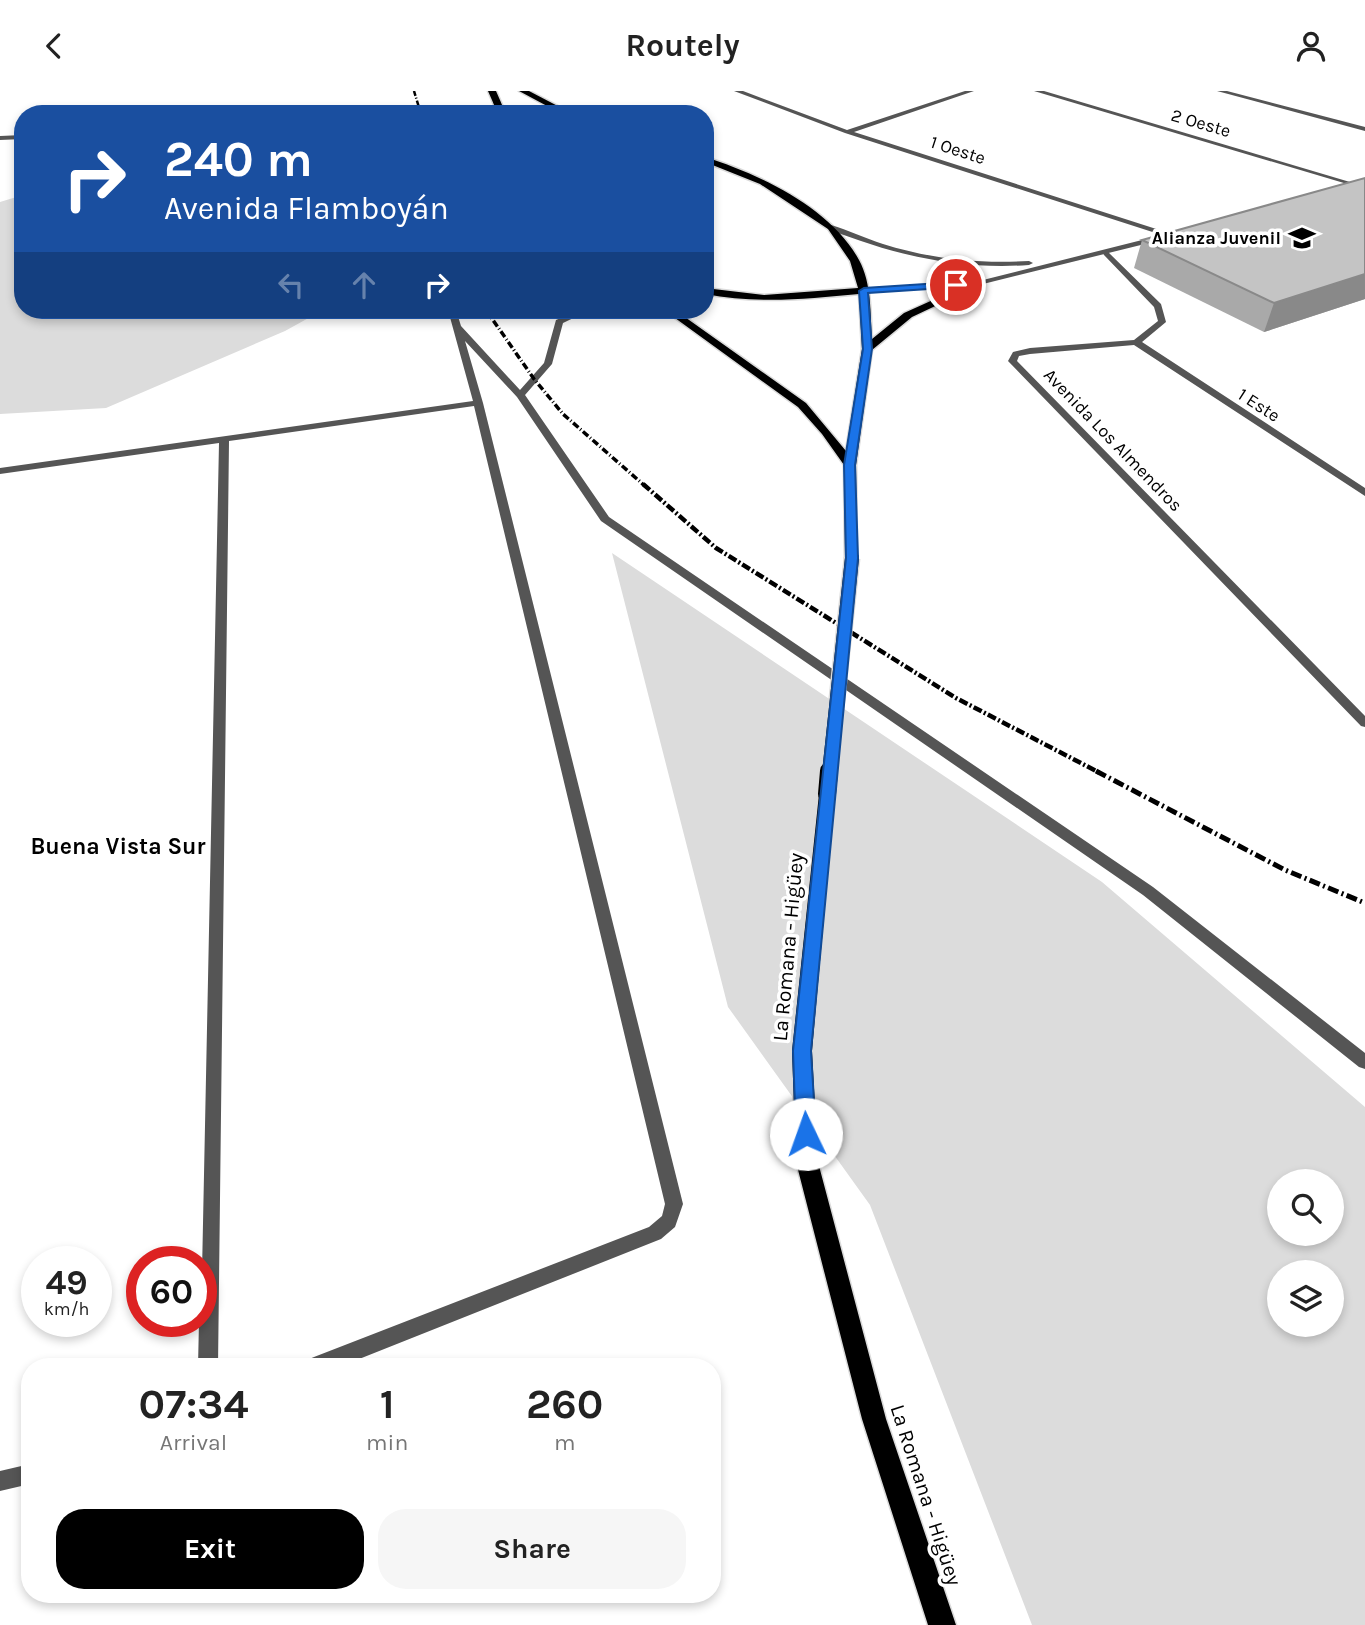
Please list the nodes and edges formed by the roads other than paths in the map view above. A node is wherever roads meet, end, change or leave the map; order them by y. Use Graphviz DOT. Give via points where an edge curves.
graph roads {
  1 [pos="523,91"];
  2 [pos="737,91"];
  3 [pos="971,91"];
  4 [pos="1037,91"];
  5 [pos="1220,91"];
  6 [pos="551,105"];
  7 [pos="1365,129"];
  8 [pos="848,132"];
  9 [pos="714,163"];
  10 [pos="1365,182"];
  11 [pos="1356,185"];
  12 [pos="1342,188"];
  13 [pos="831,227"];
  14 [pos="1184,231"];
  15 [pos="1171,235"];
  16 [pos="1107,253"];
  17 [pos="1079,259"];
  18 [pos="979,283"];
  19 [pos="864,291"];
  20 [pos="714,294"];
  21 [pos="455,319"];
  22 [pos="566,319"];
  23 [pos="682,319"];
  24 [pos="457,327"];
  25 [pos="1136,342"];
  26 [pos="867,349"];
  27 [pos="520,395"];
  28 [pos="478,403"];
  29 [pos="224,438"];
  30 [pos="850,465"];
  31 [pos="0,471"];
  32 [pos="1365,493"];
  33 [pos="1365,723"];
  34 [pos="1365,1062"];
  35 [pos="208,1358"];
  36 [pos="337,1358"];
  37 [pos="21,1476"];
  38 [pos="0,1482"];
  39 [pos="943,1625"];
  1 -- 6 [label="main road"];
  2 -- 8 [label="street, 1 Oeste"];
  3 -- 8 [label="street"];
  4 -- 11 [label="street, 2 Oeste"];
  5 -- 7 [label="street"];
  8 -- 15 [label="street, 1 Oeste"];
  9 -- 13 [label="main road, La Romana - Higüey" via="763,182"];
  10 -- 11 [label="street"];
  11 -- 12 [label="street"];
  13 -- 17 [label="street" via="908,255 951,261 1004,266"];
  13 -- 19 [label="main road, La Romana - Higüey" via="855,261"];
  14 -- 15 [label="street"];
  15 -- 16 [label="street"];
  16 -- 17 [label="street"];
  16 -- 25 [label="street" via="1158,306 1162,322"];
  17 -- 18 [label="street"];
  18 -- 19 [label="street"];
  18 -- 26 [label="main road" via="908,316"];
  19 -- 20 [label="main road" via="766,299"];
  19 -- 26 [label="main road, La Romana - Higüey"];
  21 -- 24 [label="street"];
  22 -- 27 [label="street" via="559,322 548,364"];
  23 -- 30 [label="main road" via="802,405"];
  24 -- 27 [label="street"];
  24 -- 28 [label="street"];
  25 -- 32 [label="street, 1 Este"];
  25 -- 33 [label="street, Avenida Los Almendros" via="1030,351 1016,354 1012,361"];
  26 -- 30 [label="main road, La Romana - Higüey"];
  27 -- 34 [label="street" via="605,519 1148,891"];
  28 -- 29 [label="street"];
  28 -- 36 [label="street" via="674,1204 669,1221 655,1234"];
  29 -- 31 [label="street"];
  29 -- 35 [label="street"];
  30 -- 39 [label="main road, La Romana - Higüey, bridge" via="852,558 802,1051 807,1162 874,1419"];
  37 -- 38 [label="street"];
}
